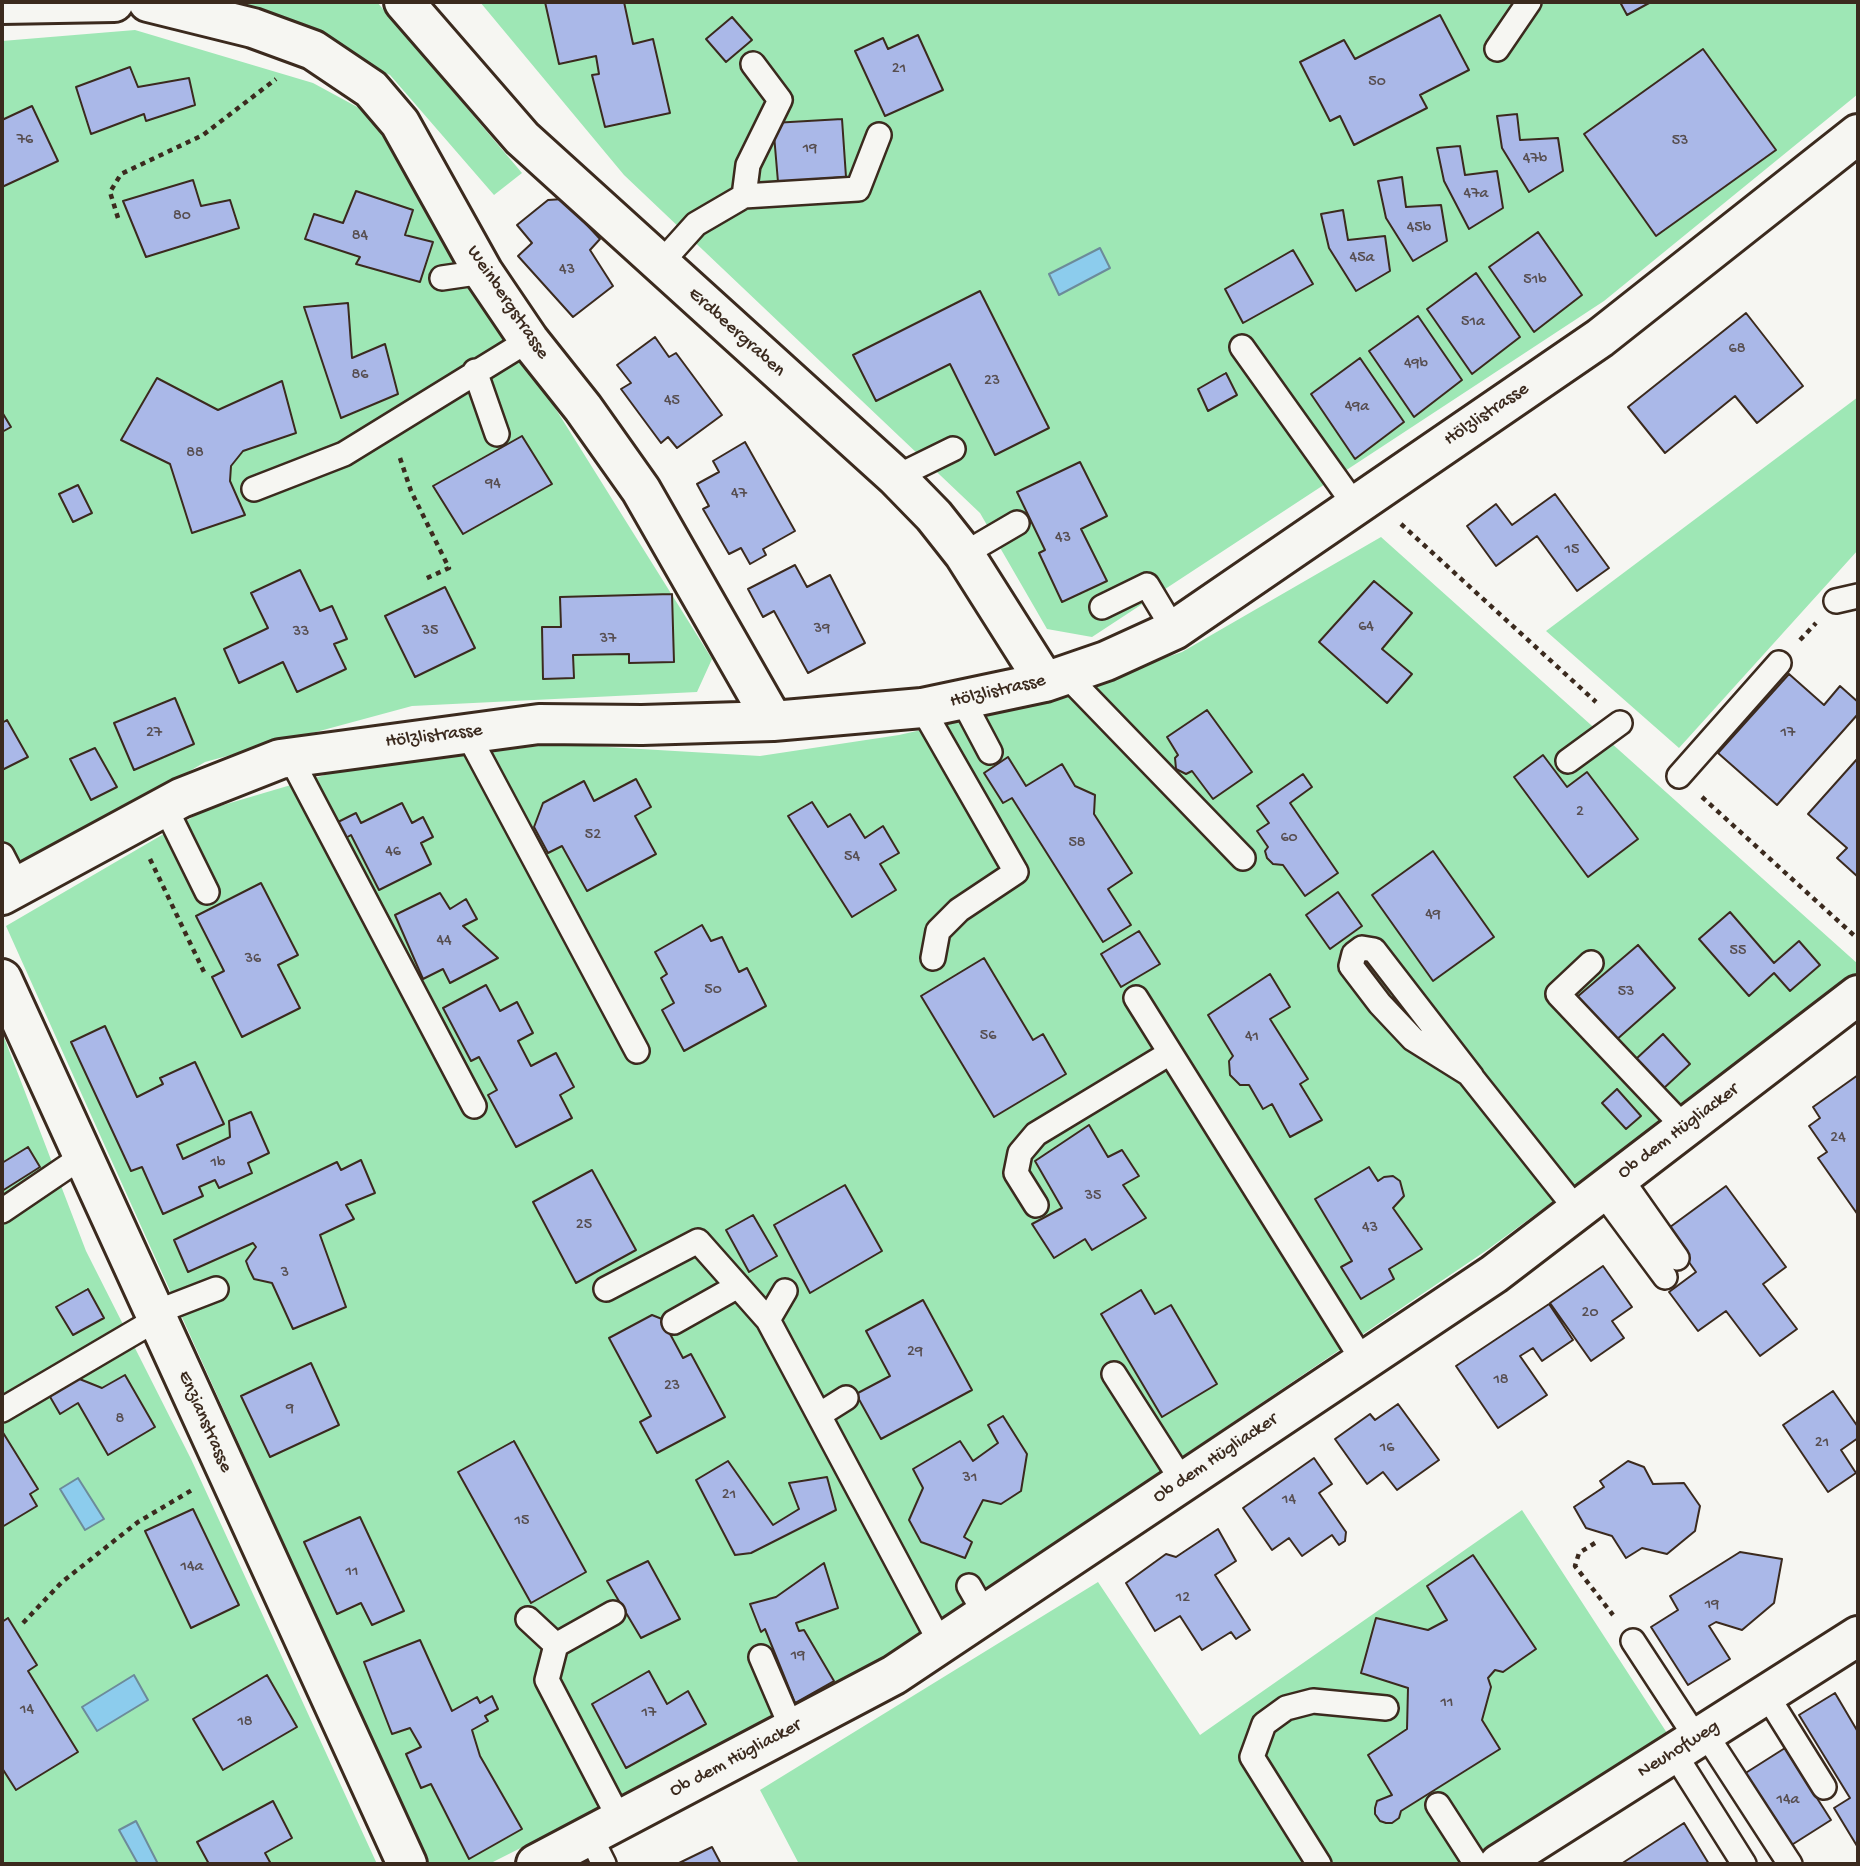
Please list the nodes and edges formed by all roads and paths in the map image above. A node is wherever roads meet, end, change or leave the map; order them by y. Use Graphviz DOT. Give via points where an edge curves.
graph roads {
  1 [pos="114,2"];
  2 [pos="148,2"];
  3 [pos="404,2"];
  4 [pos="1529,2"];
  5 [pos="2,4"];
  6 [pos="1497,49"];
  7 [pos="313,50"];
  8 [pos="753,64"];
  9 [pos="1858,134"];
  10 [pos="879,135"];
  11 [pos="744,196"];
  12 [pos="118,218"];
  13 [pos="660,264"];
  14 [pos="483,272"];
  15 [pos="442,278"];
  16 [pos="529,340"];
  17 [pos="1242,347"];
  18 [pos="475,371"];
  19 [pos="390,425"];
  20 [pos="498,433"];
  21 [pos="953,449"];
  22 [pos="896,477"];
  23 [pos="254,489"];
  24 [pos="1354,504"];
  25 [pos="1017,523"];
  26 [pos="964,554"];
  27 [pos="425,579"];
  28 [pos="1858,596"];
  29 [pos="1836,601"];
  30 [pos="1102,607"];
  31 [pos="1174,630"];
  32 [pos="1779,663"];
  33 [pos="1056,679"];
  34 [pos="963,701"];
  35 [pos="922,708"];
  36 [pos="774,720"];
  37 [pos="1620,723"];
  38 [pos="467,733"];
  39 [pos="990,752"];
  40 [pos="290,757"];
  41 [pos="1568,761"];
  42 [pos="1679,776"];
  43 [pos="149,815"];
  44 [pos="1243,858"];
  45 [pos="7,878"];
  46 [pos="207,892"];
  47 [pos="933,958"];
  48 [pos="1591,963"];
  49 [pos="204,972"];
  50 [pos="2,979"];
  51 [pos="1858,995"];
  52 [pos="1136,998"];
  53 [pos="637,1051"];
  54 [pos="1170,1053"];
  55 [pos="1472,1077"];
  56 [pos="474,1106"];
  57 [pos="1685,1128"];
  58 [pos="83,1156"];
  59 [pos="1600,1193"];
  60 [pos="1036,1205"];
  61 [pos="2,1211"];
  62 [pos="1671,1267"];
  63 [pos="738,1286"];
  64 [pos="216,1289"];
  65 [pos="606,1289"];
  66 [pos="785,1291"];
  67 [pos="155,1316"];
  68 [pos="768,1320"];
  69 [pos="674,1322"];
  70 [pos="1363,1361"];
  71 [pos="1114,1374"];
  72 [pos="846,1398"];
  73 [pos="2,1410"];
  74 [pos="819,1415"];
  75 [pos="226,1471"];
  76 [pos="1182,1482"];
  77 [pos="1595,1543"];
  78 [pos="613,1613"];
  79 [pos="528,1619"];
  80 [pos="23,1623"];
  81 [pos="1858,1636"];
  82 [pos="1633,1641"];
  83 [pos="942,1644"];
  84 [pos="556,1645"];
  85 [pos="761,1657"];
  86 [pos="1766,1695"];
  87 [pos="1386,1708"];
  88 [pos="792,1729"];
  89 [pos="1692,1742"];
  90 [pos="1824,1787"];
  91 [pos="1438,1805"];
  92 [pos="604,1840"];
  93 [pos="407,1864"];
  94 [pos="536,1864"];
  95 [pos="1319,1864"];
  96 [pos="1476,1864"];
  97 [pos="1499,1864"];
  98 [pos="1744,1864"];
  99 [pos="1790,1864"];
  1 -- 5 [label="street"];
  2 -- 7 [label="street, Weinbergstrasse"];
  3 -- 13 [label="street, Erdbeergraben" via="522,138"];
  4 -- 6 [label="lane"];
  7 -- 12 [label="path" via="202,135 121,174 110,192"];
  7 -- 14 [label="street, Weinbergstrasse" via="371,89 400,123"];
  8 -- 11 [label="lane" via="779,100 748,165"];
  9 -- 24 [label="street, Hölzlistrasse" via="1600,338"];
  10 -- 11 [label="lane" via="858,189"];
  11 -- 13 [label="lane" via="696,224"];
  13 -- 22 [label="street, Erdbeergraben"];
  14 -- 15 [label="lane"];
  14 -- 16 [label="street, Weinbergstrasse"];
  16 -- 18 [label="lane"];
  16 -- 36 [label="street, Weinbergstrasse" via="641,490"];
  17 -- 24 [label="lane"];
  18 -- 19 [label="lane"];
  18 -- 20 [label="lane"];
  19 -- 23 [label="lane" via="344,454"];
  19 -- 27 [label="path" via="411,491 449,568"];
  21 -- 22 [label="lane"];
  22 -- 26 [label="street, Erdbeergraben"];
  24 -- 31 [label="street, Hölzlistrasse"];
  25 -- 26 [label="lane"];
  26 -- 33 [label="street, Erdbeergraben"];
  28 -- 29 [label="lane"];
  29 -- 32 [label="path"];
  30 -- 31 [label="lane" via="1147,585"];
  31 -- 33 [label="street, Hölzlistrasse"];
  32 -- 42 [label="lane"];
  33 -- 34 [label="street, Hölzlistrasse"];
  33 -- 44 [label="lane"];
  34 -- 35 [label="street, Hölzlistrasse"];
  34 -- 39 [label="lane"];
  35 -- 36 [label="street, Hölzlistrasse"];
  35 -- 47 [label="lane" via="1016,872 959,910 938,931"];
  36 -- 38 [label="street, Hölzlistrasse" via="642,726 539,724"];
  37 -- 41 [label="lane"];
  38 -- 40 [label="street, Hölzlistrasse"];
  38 -- 53 [label="lane"];
  40 -- 43 [label="street, Hölzlistrasse"];
  40 -- 56 [label="lane"];
  43 -- 45 [label="street, Hölzlistrasse"];
  43 -- 46 [label="lane"];
  43 -- 49 [label="path"];
  48 -- 57 [label="lane" via="1558,994"];
  50 -- 58 [label="street, Enzianstrasse"];
  51 -- 57 [label="street, Ob dem Hügliacker"];
  52 -- 54 [label="lane"];
  54 -- 60 [label="lane" via="1036,1134 1020,1153 1016,1173"];
  54 -- 70 [label="lane"];
  55 -- 55 [label="lane" via="1413,1039 1351,966 1354,954 1362,948 1374,950"];
  55 -- 59 [label="lane"];
  57 -- 59 [label="street, Ob dem Hügliacker"];
  58 -- 61 [label="lane"];
  58 -- 67 [label="street, Enzianstrasse"];
  59 -- 62 [label="lane"];
  59 -- 70 [label="street, Ob dem Hügliacker" via="1494,1274"];
  63 -- 65 [label="lane" via="698,1241"];
  63 -- 68 [label="lane"];
  63 -- 69 [label="lane"];
  64 -- 67 [label="lane"];
  66 -- 68 [label="lane"];
  67 -- 73 [label="lane"];
  67 -- 75 [label="street, Enzianstrasse"];
  68 -- 74 [label="lane"];
  70 -- 76 [label="street, Ob dem Hügliacker"];
  71 -- 76 [label="lane"];
  72 -- 74 [label="lane"];
  74 -- 83 [label="lane" via="843,1481"];
  75 -- 80 [label="path" via="138,1522 62,1582"];
  75 -- 93 [label="street, Enzianstrasse"];
  76 -- 83 [label="street, Ob dem Hügliacker" via="977,1600"];
  77 -- 82 [label="path" via="1579,1553 1575,1566"];
  78 -- 84 [label="lane"];
  79 -- 84 [label="lane"];
  81 -- 86 [label="street, Neuhofweg"];
  82 -- 89 [label="lane"];
  83 -- 88 [label="street, Ob dem Hügliacker"];
  84 -- 92 [label="lane" via="547,1680"];
  85 -- 88 [label="lane"];
  86 -- 89 [label="street, Neuhofweg"];
  86 -- 90 [label="lane"];
  87 -- 95 [label="lane" via="1313,1702 1286,1708 1264,1724 1252,1757"];
  88 -- 92 [label="street, Ob dem Hügliacker"];
  89 -- 97 [label="street, Neuhofweg"];
  89 -- 98 [label="lane"];
  89 -- 99 [label="lane"];
  91 -- 96 [label="lane"];
  92 -- 94 [label="street, Ob dem Hügliacker"];
}
